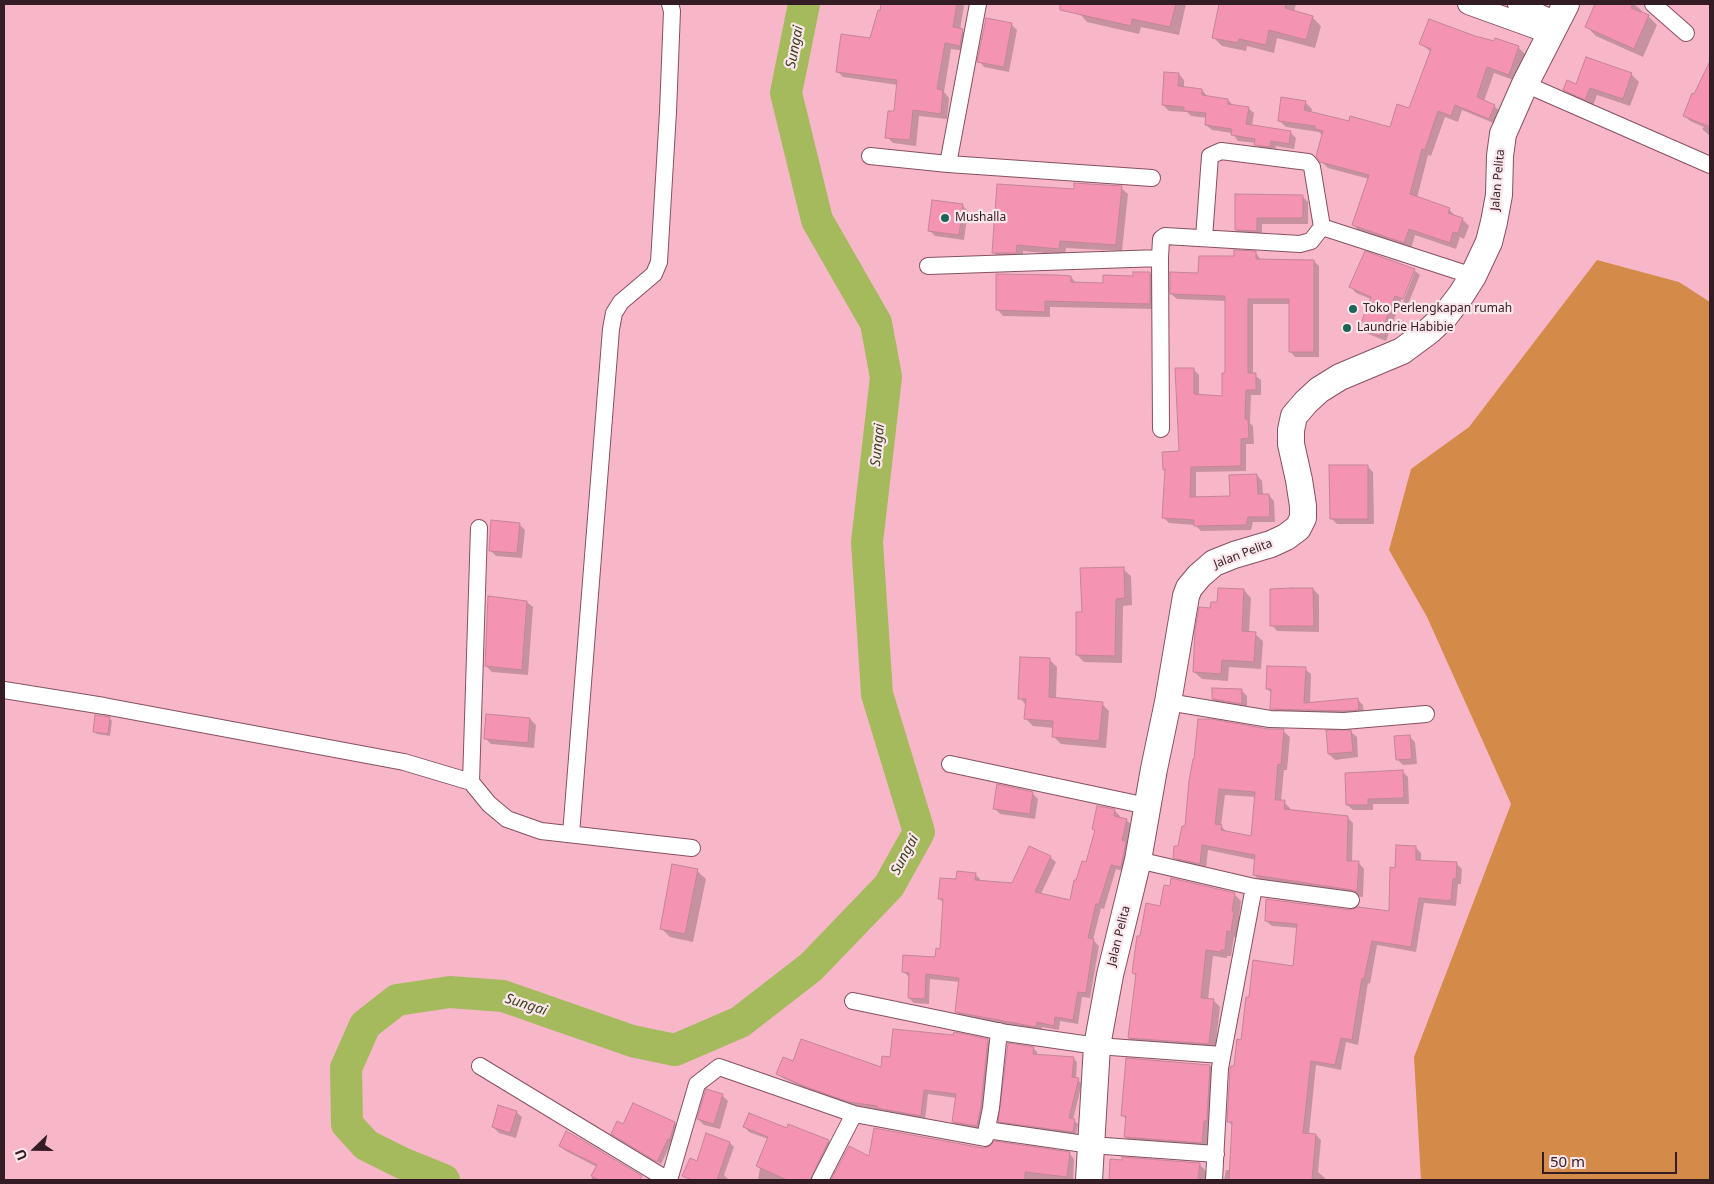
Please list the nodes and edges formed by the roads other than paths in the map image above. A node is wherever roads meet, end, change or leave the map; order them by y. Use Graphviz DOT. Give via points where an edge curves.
graph roads {
  1 [pos="670,4"];
  2 [pos="978,4"];
  3 [pos="1468,4"];
  4 [pos="1518,4"];
  5 [pos="1653,4"];
  6 [pos="1558,20"];
  7 [pos="1686,34"];
  8 [pos="1525,84"];
  9 [pos="870,156"];
  10 [pos="948,164"];
  11 [pos="1710,165"];
  12 [pos="1152,178"];
  13 [pos="1322,227"];
  14 [pos="1204,238"];
  15 [pos="1160,258"];
  16 [pos="928,266"];
  17 [pos="1474,276"];
  18 [pos="1161,429"];
  19 [pos="479,528"];
  20 [pos="4,690"];
  21 [pos="1168,702"];
  22 [pos="1426,714"];
  23 [pos="950,764"];
  24 [pos="471,782"];
  25 [pos="1147,806"];
  26 [pos="571,834"];
  27 [pos="692,848"];
  28 [pos="1138,860"];
  29 [pos="1254,887"];
  30 [pos="1351,900"];
  31 [pos="853,1001"];
  32 [pos="999,1031"];
  33 [pos="1097,1046"];
  34 [pos="1222,1055"];
  35 [pos="480,1066"];
  36 [pos="854,1114"];
  37 [pos="987,1130"];
  38 [pos="1091,1145"];
  39 [pos="1216,1154"];
  40 [pos="669,1180"];
  41 [pos="820,1180"];
  42 [pos="1089,1180"];
  43 [pos="1214,1180"];
  1 -- 26 [label="street" via="668,112 659,262 654,274 621,302 614,313 611,329"];
  2 -- 10 [label="street"];
  3 -- 6 [label="street"];
  4 -- 6 [label="street"];
  5 -- 7 [label="street"];
  6 -- 8 [label="highway, Jalan Pelita"];
  8 -- 11 [label="street"];
  8 -- 17 [label="highway, Jalan Pelita" via="1503,134 1494,222"];
  9 -- 10 [label="street"];
  10 -- 12 [label="street"];
  13 -- 14 [label="street" via="1311,241 1300,244"];
  13 -- 14 [label="street" via="1312,167 1308,162 1221,151 1210,156"];
  13 -- 17 [label="street"];
  14 -- 15 [label="street" via="1165,236 1161,239"];
  15 -- 16 [label="street"];
  15 -- 18 [label="street"];
  17 -- 21 [label="highway, Jalan Pelita" via="1445,316 1429,331 1402,351 1340,377 1319,390 1294,416 1291,444 1300,480 1303,518 1298,528 1286,537 1214,563 1193,582 1186,596"];
  19 -- 24 [label="street"];
  20 -- 24 [label="street" via="404,762"];
  21 -- 22 [label="street" via="1270,719 1344,722"];
  21 -- 25 [label="highway, Jalan Pelita"];
  23 -- 25 [label="street"];
  24 -- 26 [label="street" via="507,819 542,831"];
  25 -- 28 [label="highway, Jalan Pelita"];
  26 -- 27 [label="street"];
  28 -- 29 [label="street"];
  28 -- 33 [label="highway, Jalan Pelita" via="1110,975"];
  29 -- 30 [label="street"];
  29 -- 34 [label="street"];
  31 -- 32 [label="street"];
  32 -- 33 [label="street"];
  32 -- 37 [label="street"];
  33 -- 34 [label="street"];
  33 -- 38 [label="highway, Jalan Pelita"];
  34 -- 39 [label="street"];
  35 -- 40 [label="street"];
  36 -- 37 [label="street" via="985,1138"];
  36 -- 40 [label="street" via="719,1067 697,1084"];
  36 -- 41 [label="street"];
  37 -- 38 [label="street"];
  38 -- 39 [label="street"];
  38 -- 42 [label="highway, Jalan Pelita"];
  39 -- 43 [label="street"];
}
